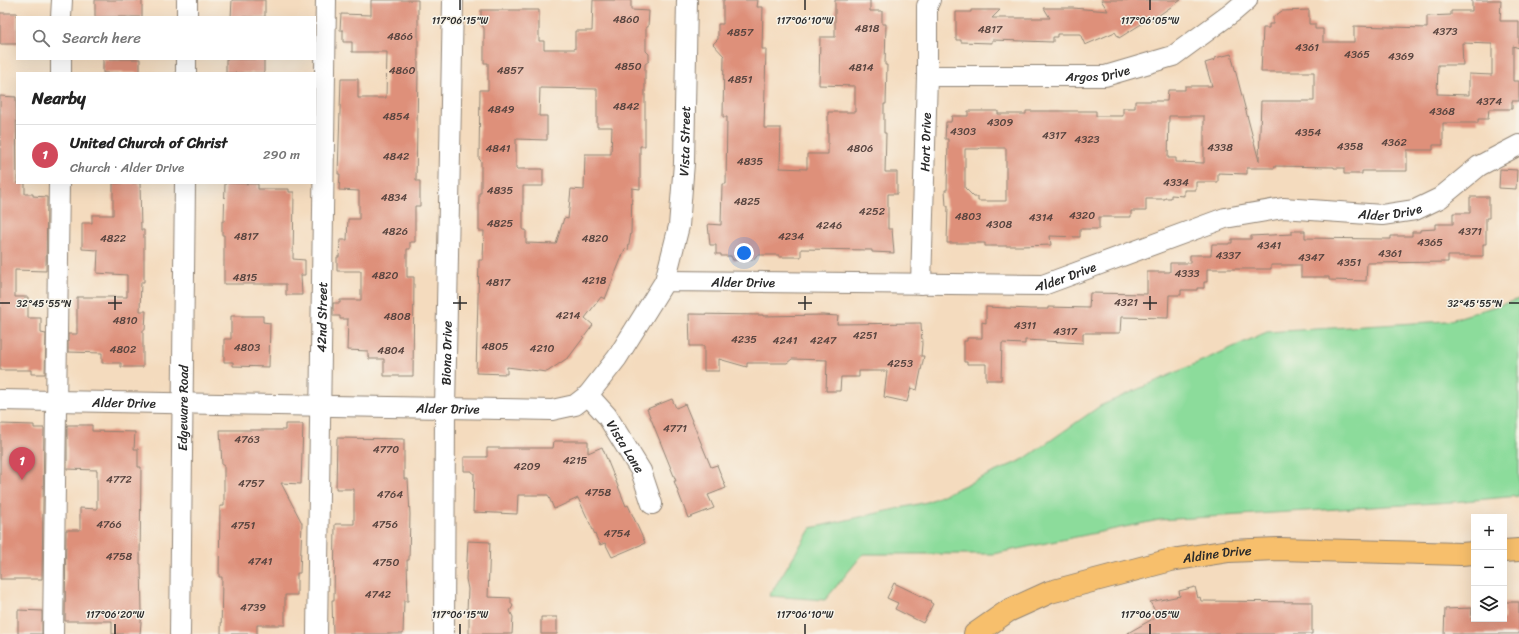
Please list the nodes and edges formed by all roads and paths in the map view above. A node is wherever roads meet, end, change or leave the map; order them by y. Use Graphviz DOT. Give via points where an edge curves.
graph roads {
  1 [pos="62,0"];
  2 [pos="187,0"];
  3 [pos="326,0"];
  4 [pos="453,0"];
  5 [pos="688,0"];
  6 [pos="930,0"];
  7 [pos="1247,0"];
  8 [pos="61,16"];
  9 [pos="187,16"];
  10 [pos="61,60"];
  11 [pos="186,60"];
  12 [pos="61,72"];
  13 [pos="186,72"];
  14 [pos="927,76"];
  15 [pos="1519,145"];
  16 [pos="59,184"];
  17 [pos="185,184"];
  18 [pos="665,281"];
  19 [pos="921,284"];
  20 [pos="588,395"];
  21 [pos="0,400"];
  22 [pos="56,401"];
  23 [pos="182,403"];
  24 [pos="321,406"];
  25 [pos="445,408"];
  26 [pos="652,504"];
  27 [pos="1519,550"];
  28 [pos="1507,551"];
  29 [pos="1471,554"];
  30 [pos="53,634"];
  31 [pos="180,634"];
  32 [pos="317,634"];
  33 [pos="444,634"];
  34 [pos="976,634"];
  1 -- 8 [label="street"];
  2 -- 9 [label="street"];
  3 -- 24 [label="street, 42nd Street"];
  4 -- 25 [label="street, Biona Drive"];
  5 -- 18 [label="street, Vista Street" via="684,163 678,226"];
  6 -- 14 [label="street, Hart Drive" via="927,6"];
  7 -- 14 [label="street, Argos Drive" via="1173,56 1105,76"];
  10 -- 12 [label="street"];
  11 -- 13 [label="street"];
  14 -- 19 [label="street, Hart Drive"];
  15 -- 19 [label="street, Alder Drive" via="1479,166 1440,198 1415,210 1382,215 1283,208 1225,218 1043,285"];
  16 -- 22 [label="street"];
  17 -- 23 [label="street, Edgeware Road"];
  18 -- 19 [label="street, Alder Drive"];
  18 -- 20 [label="street, Alder Drive" via="617,358"];
  20 -- 25 [label="street, Alder Drive" via="575,405 552,410"];
  20 -- 26 [label="street, Vista Lane" via="607,416 641,471"];
  21 -- 22 [label="street, Alder Drive"];
  22 -- 23 [label="street, Alder Drive"];
  22 -- 30 [label="street"];
  23 -- 24 [label="street, Alder Drive"];
  23 -- 31 [label="street, Edgeware Road"];
  24 -- 25 [label="street, Alder Drive"];
  24 -- 32 [label="street, 42nd Street"];
  25 -- 33 [label="street, Biona Drive"];
  27 -- 28 [label="main road"];
  29 -- 34 [label="main road, Aldine Drive" via="1279,548 1214,553 1171,560 1050,592 1008,611"];
}
